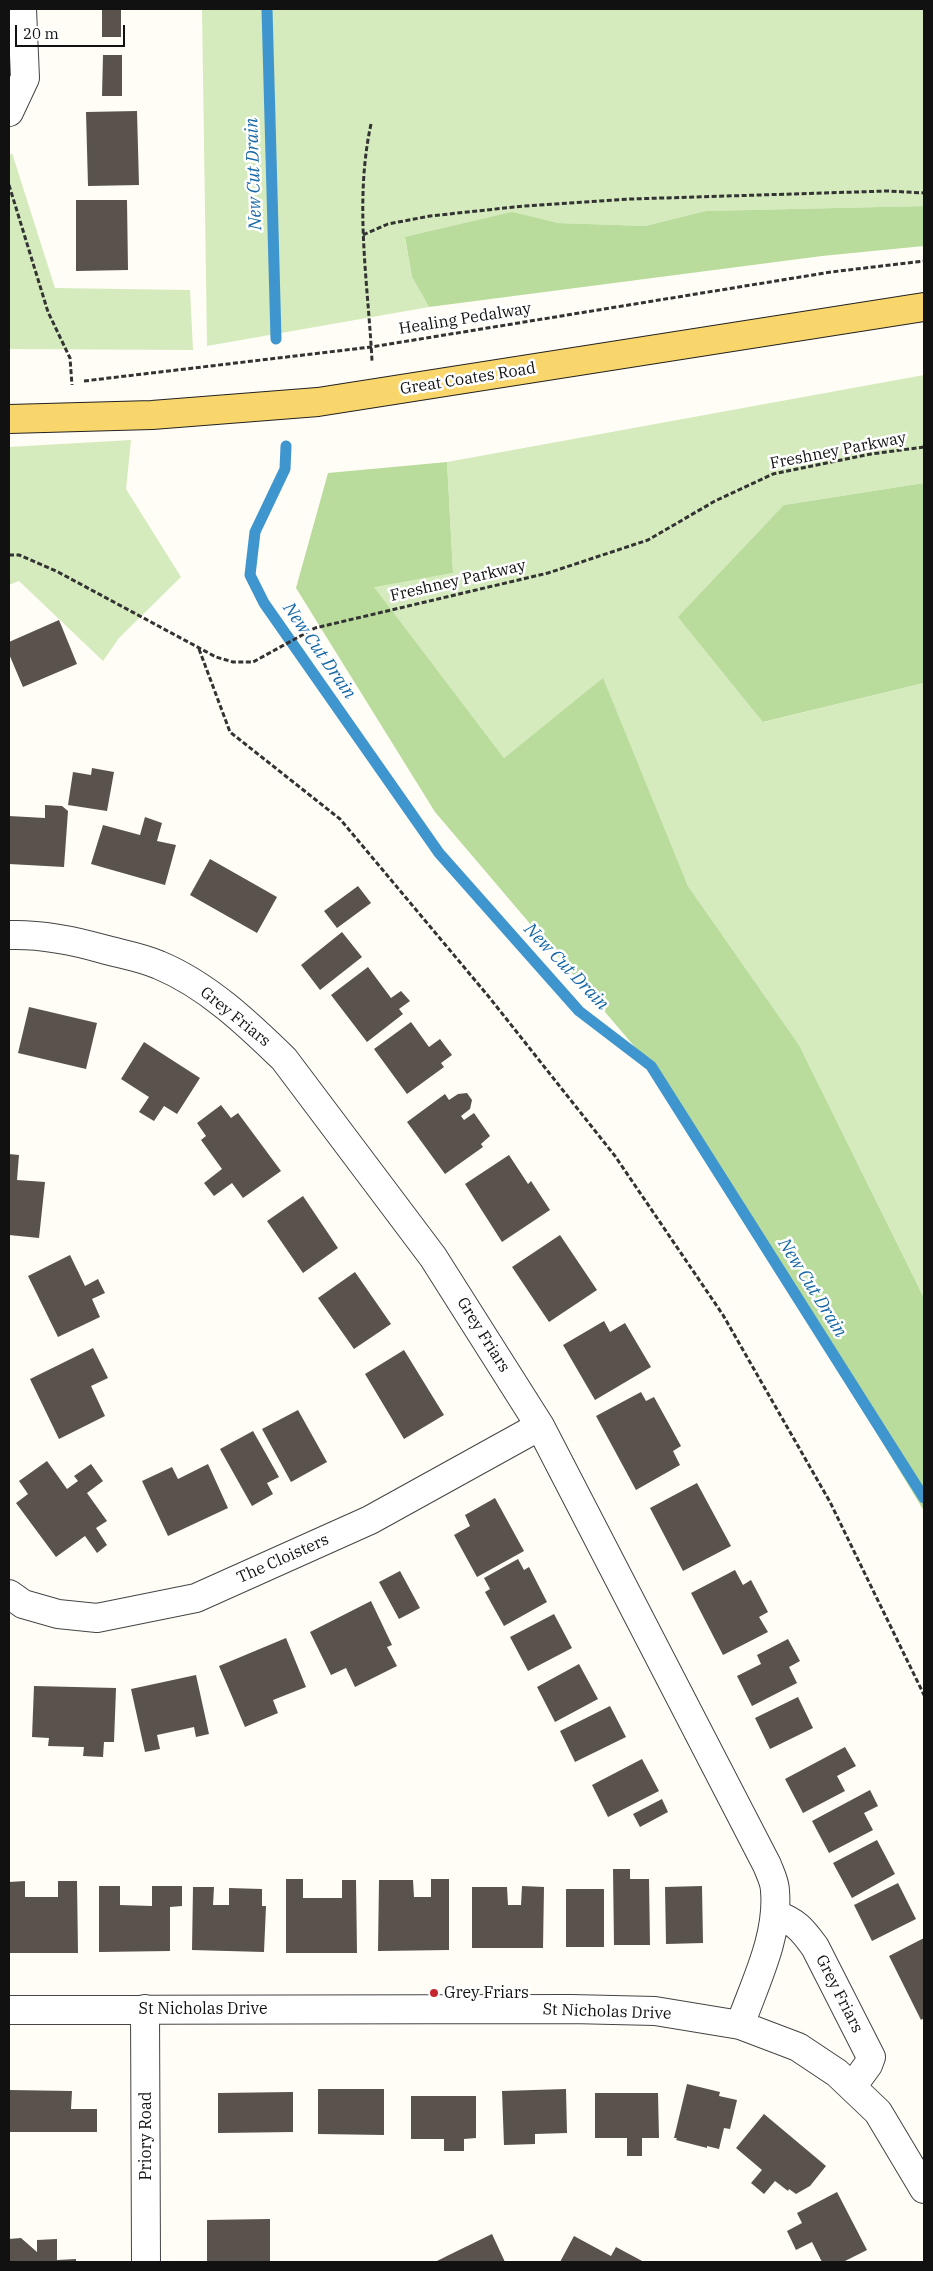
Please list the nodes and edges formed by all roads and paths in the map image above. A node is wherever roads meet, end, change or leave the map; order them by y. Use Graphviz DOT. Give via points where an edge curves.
graph roads {
  1 [pos="22,9"];
  2 [pos="9,112"];
  3 [pos="371,124"];
  4 [pos="9,185"];
  5 [pos="924,193"];
  6 [pos="363,236"];
  7 [pos="924,261"];
  8 [pos="924,307"];
  9 [pos="371,346"];
  10 [pos="63,383"];
  11 [pos="72,383"];
  12 [pos="374,394"];
  13 [pos="74,418"];
  14 [pos="9,419"];
  15 [pos="924,447"];
  16 [pos="9,555"];
  17 [pos="199,649"];
  18 [pos="9,934"];
  19 [pos="540,1426"];
  20 [pos="9,1594"];
  21 [pos="924,1695"];
  22 [pos="775,1914"];
  23 [pos="146,2009"];
  24 [pos="9,2010"];
  25 [pos="740,2025"];
  26 [pos="852,2087"];
  27 [pos="924,2189"];
  28 [pos="146,2262"];
  1 -- 2 [label="street" via="25,78"];
  3 -- 6 [label="path" via="365,149"];
  4 -- 11 [label="path" via="48,312 70,358"];
  5 -- 6 [label="path" via="888,191 631,199 524,206 430,216 388,224"];
  6 -- 9 [label="path"];
  7 -- 9 [label="path, Healing Pedalway" via="822,273"];
  8 -- 12 [label="main road, Great Coates Road"];
  9 -- 11 [label="path, Healing Pedalway"];
  9 -- 12 [label="path"];
  10 -- 11 [label="path, Healing Pedalway"];
  11 -- 13 [label="path"];
  12 -- 13 [label="main road, Great Coates Road" via="318,402"];
  13 -- 14 [label="main road, Great Coates Road"];
  15 -- 17 [label="path, Freshney Parkway" via="773,474 715,501 648,540 548,573 315,628 253,662 232,662"];
  16 -- 17 [label="path, Freshney Parkway" via="19,555 58,572"];
  17 -- 21 [label="path" via="230,732 340,819 615,1156 723,1315 796,1442 830,1502"];
  18 -- 19 [label="street, Grey Friars" via="69,940 158,964 219,1001 256,1031 284,1059 433,1257"];
  19 -- 20 [label="street, The Cloisters" via="370,1520 196,1598 97,1618 58,1614 23,1604"];
  19 -- 22 [label="street, Grey Friars" via="768,1865 775,1889"];
  22 -- 25 [label="street, Grey Friars"];
  22 -- 26 [label="street, Grey Friars" via="804,1930 815,1946 871,2057"];
  23 -- 24 [label="street, St Nicholas Drive"];
  23 -- 25 [label="street, St Nicholas Drive" via="655,2011"];
  23 -- 28 [label="street, Priory Road"];
  25 -- 26 [label="street, St Nicholas Drive" via="798,2046"];
  26 -- 27 [label="street, St Nicholas Drive" via="878,2112"];
}
